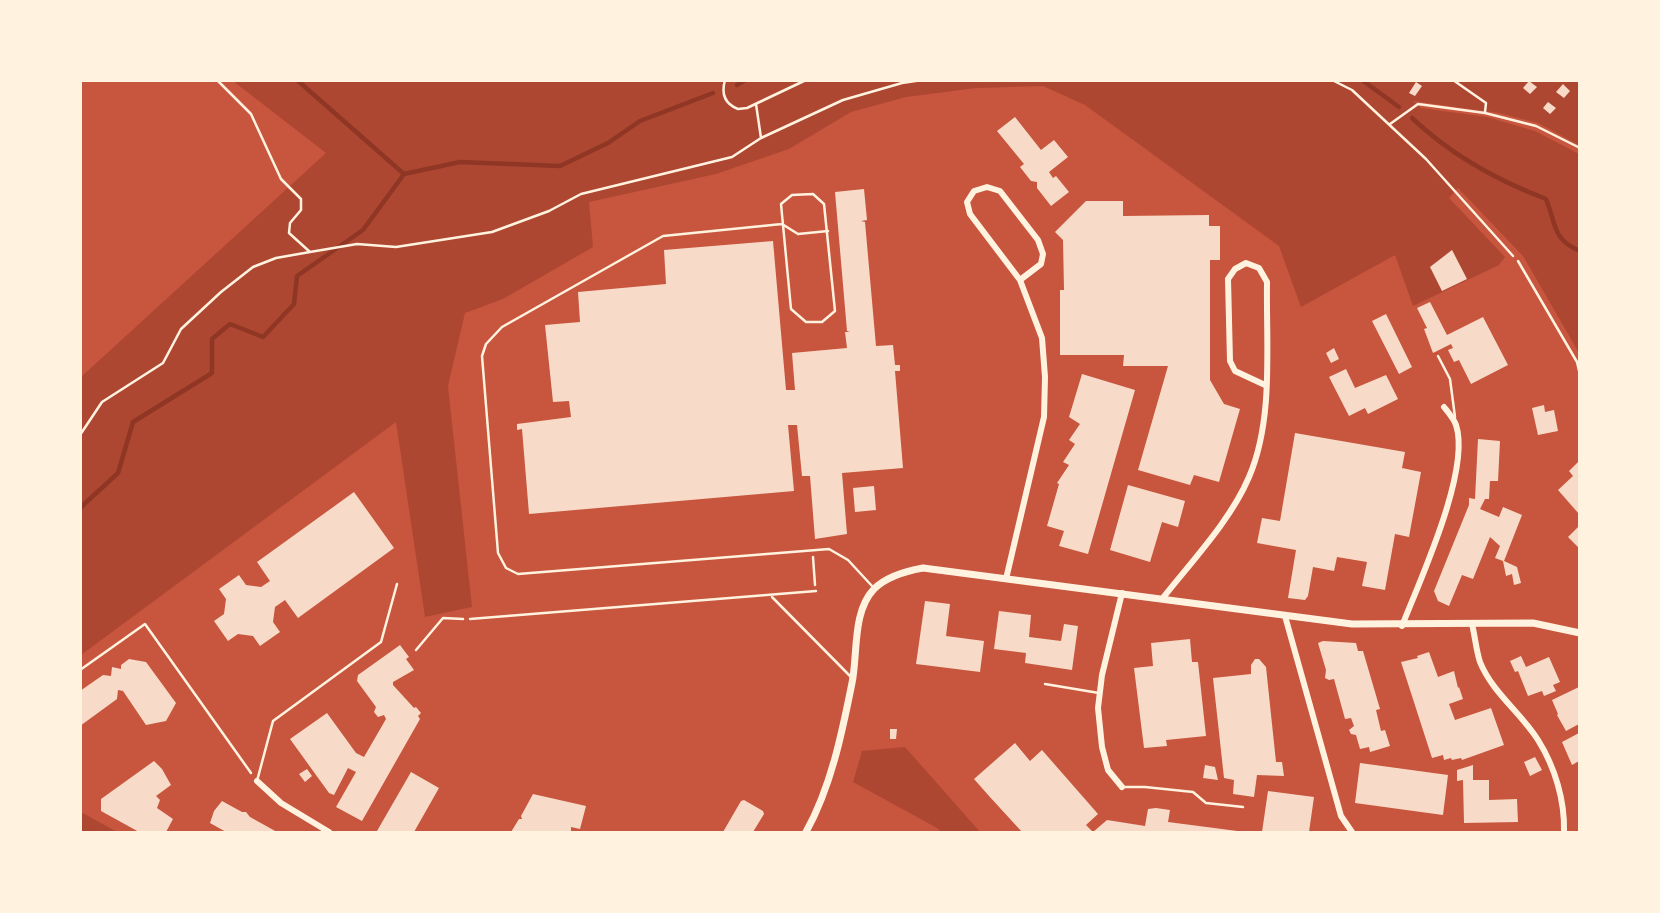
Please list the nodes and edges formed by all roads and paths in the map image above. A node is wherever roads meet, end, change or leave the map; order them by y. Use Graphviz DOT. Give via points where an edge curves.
graph roads {
  1 [pos="217,80"];
  2 [pos="724,80"];
  3 [pos="806,80"];
  4 [pos="922,80"];
  5 [pos="1332,80"];
  6 [pos="1453,80"];
  7 [pos="756,104"];
  8 [pos="1485,113"];
  9 [pos="1390,124"];
  10 [pos="761,138"];
  11 [pos="1580,148"];
  12 [pos="782,224"];
  13 [pos="828,231"];
  14 [pos="310,252"];
  15 [pos="1518,261"];
  16 [pos="1020,280"];
  17 [pos="1438,356"];
  18 [pos="1580,374"];
  19 [pos="1265,385"];
  20 [pos="1444,407"];
  21 [pos="1456,424"];
  22 [pos="80,435"];
  23 [pos="812,550"];
  24 [pos="1006,579"];
  25 [pos="397,584"];
  26 [pos="874,589"];
  27 [pos="816,591"];
  28 [pos="1122,593"];
  29 [pos="771,596"];
  30 [pos="1162,599"];
  31 [pos="1284,615"];
  32 [pos="470,619"];
  33 [pos="1472,624"];
  34 [pos="1402,626"];
  35 [pos="1580,633"];
  36 [pos="416,649"];
  37 [pos="80,670"];
  38 [pos="853,680"];
  39 [pos="1045,684"];
  40 [pos="1099,693"];
  41 [pos="257,781"];
  42 [pos="1122,787"];
  43 [pos="1243,807"];
  44 [pos="329,832"];
  45 [pos="806,832"];
  46 [pos="1352,832"];
  47 [pos="1564,832"];
  1 -- 14 [label="path" via="251,114 281,179 301,199 301,210 290,223 289,233"];
  2 -- 7 [label="path" via="722,93 730,106 738,109"];
  3 -- 7 [label="path"];
  4 -- 10 [label="path" via="843,100"];
  5 -- 9 [label="path" via="1352,90"];
  6 -- 8 [label="path" via="1486,103"];
  7 -- 10 [label="path"];
  8 -- 9 [label="path" via="1418,104"];
  8 -- 11 [label="path" via="1536,126"];
  9 -- 15 [label="path"];
  10 -- 14 [label="path" via="732,156 581,194 492,232 396,247 357,244"];
  12 -- 13 [label="lane" via="798,234"];
  12 -- 13 [label="lane" via="781,204 792,195 813,194 824,204"];
  12 -- 13 [label="lane" via="791,309 806,322 822,322 835,311"];
  12 -- 23 [label="lane" via="663,236 502,327 486,344 482,356 498,553 506,568 518,574"];
  14 -- 22 [label="path" via="253,267 221,292 181,330 163,363 102,402"];
  15 -- 18 [label="lane"];
  16 -- 16 [label="street" via="1041,264 1038,240 1000,191 988,187 974,191 967,202 970,214"];
  16 -- 24 [label="street" via="1042,338 1044,417"];
  17 -- 21 [label="lane" via="1450,379"];
  19 -- 19 [label="street" via="1267,282 1259,268 1246,263 1228,279 1230,361 1235,371"];
  19 -- 30 [label="street" via="1265,417 1248,479"];
  20 -- 21 [label="street"];
  21 -- 34 [label="street" via="1459,445 1452,495"];
  23 -- 26 [label="lane" via="839,554"];
  23 -- 27 [label="path"];
  24 -- 26 [label="street" via="923,568 899,573"];
  24 -- 28 [label="street"];
  25 -- 41 [label="lane" via="381,642 273,721"];
  26 -- 38 [label="street" via="860,619"];
  27 -- 29 [label="lane"];
  28 -- 30 [label="street"];
  28 -- 40 [label="street"];
  29 -- 32 [label="lane"];
  29 -- 38 [label="lane"];
  30 -- 31 [label="street"];
  31 -- 34 [label="street"];
  31 -- 46 [label="street" via="1341,816"];
  32 -- 36 [label="path" via="443,618"];
  33 -- 34 [label="street"];
  33 -- 35 [label="street" via="1533,623"];
  33 -- 47 [label="street" via="1480,660 1491,682 1538,740 1558,783"];
  37 -- 41 [label="path" via="145,624"];
  38 -- 45 [label="street" via="837,752"];
  39 -- 40 [label="lane"];
  40 -- 42 [label="street" via="1102,747 1108,770"];
  41 -- 44 [label="street" via="281,803"];
  42 -- 43 [label="lane" via="1193,792 1206,803"];
}
